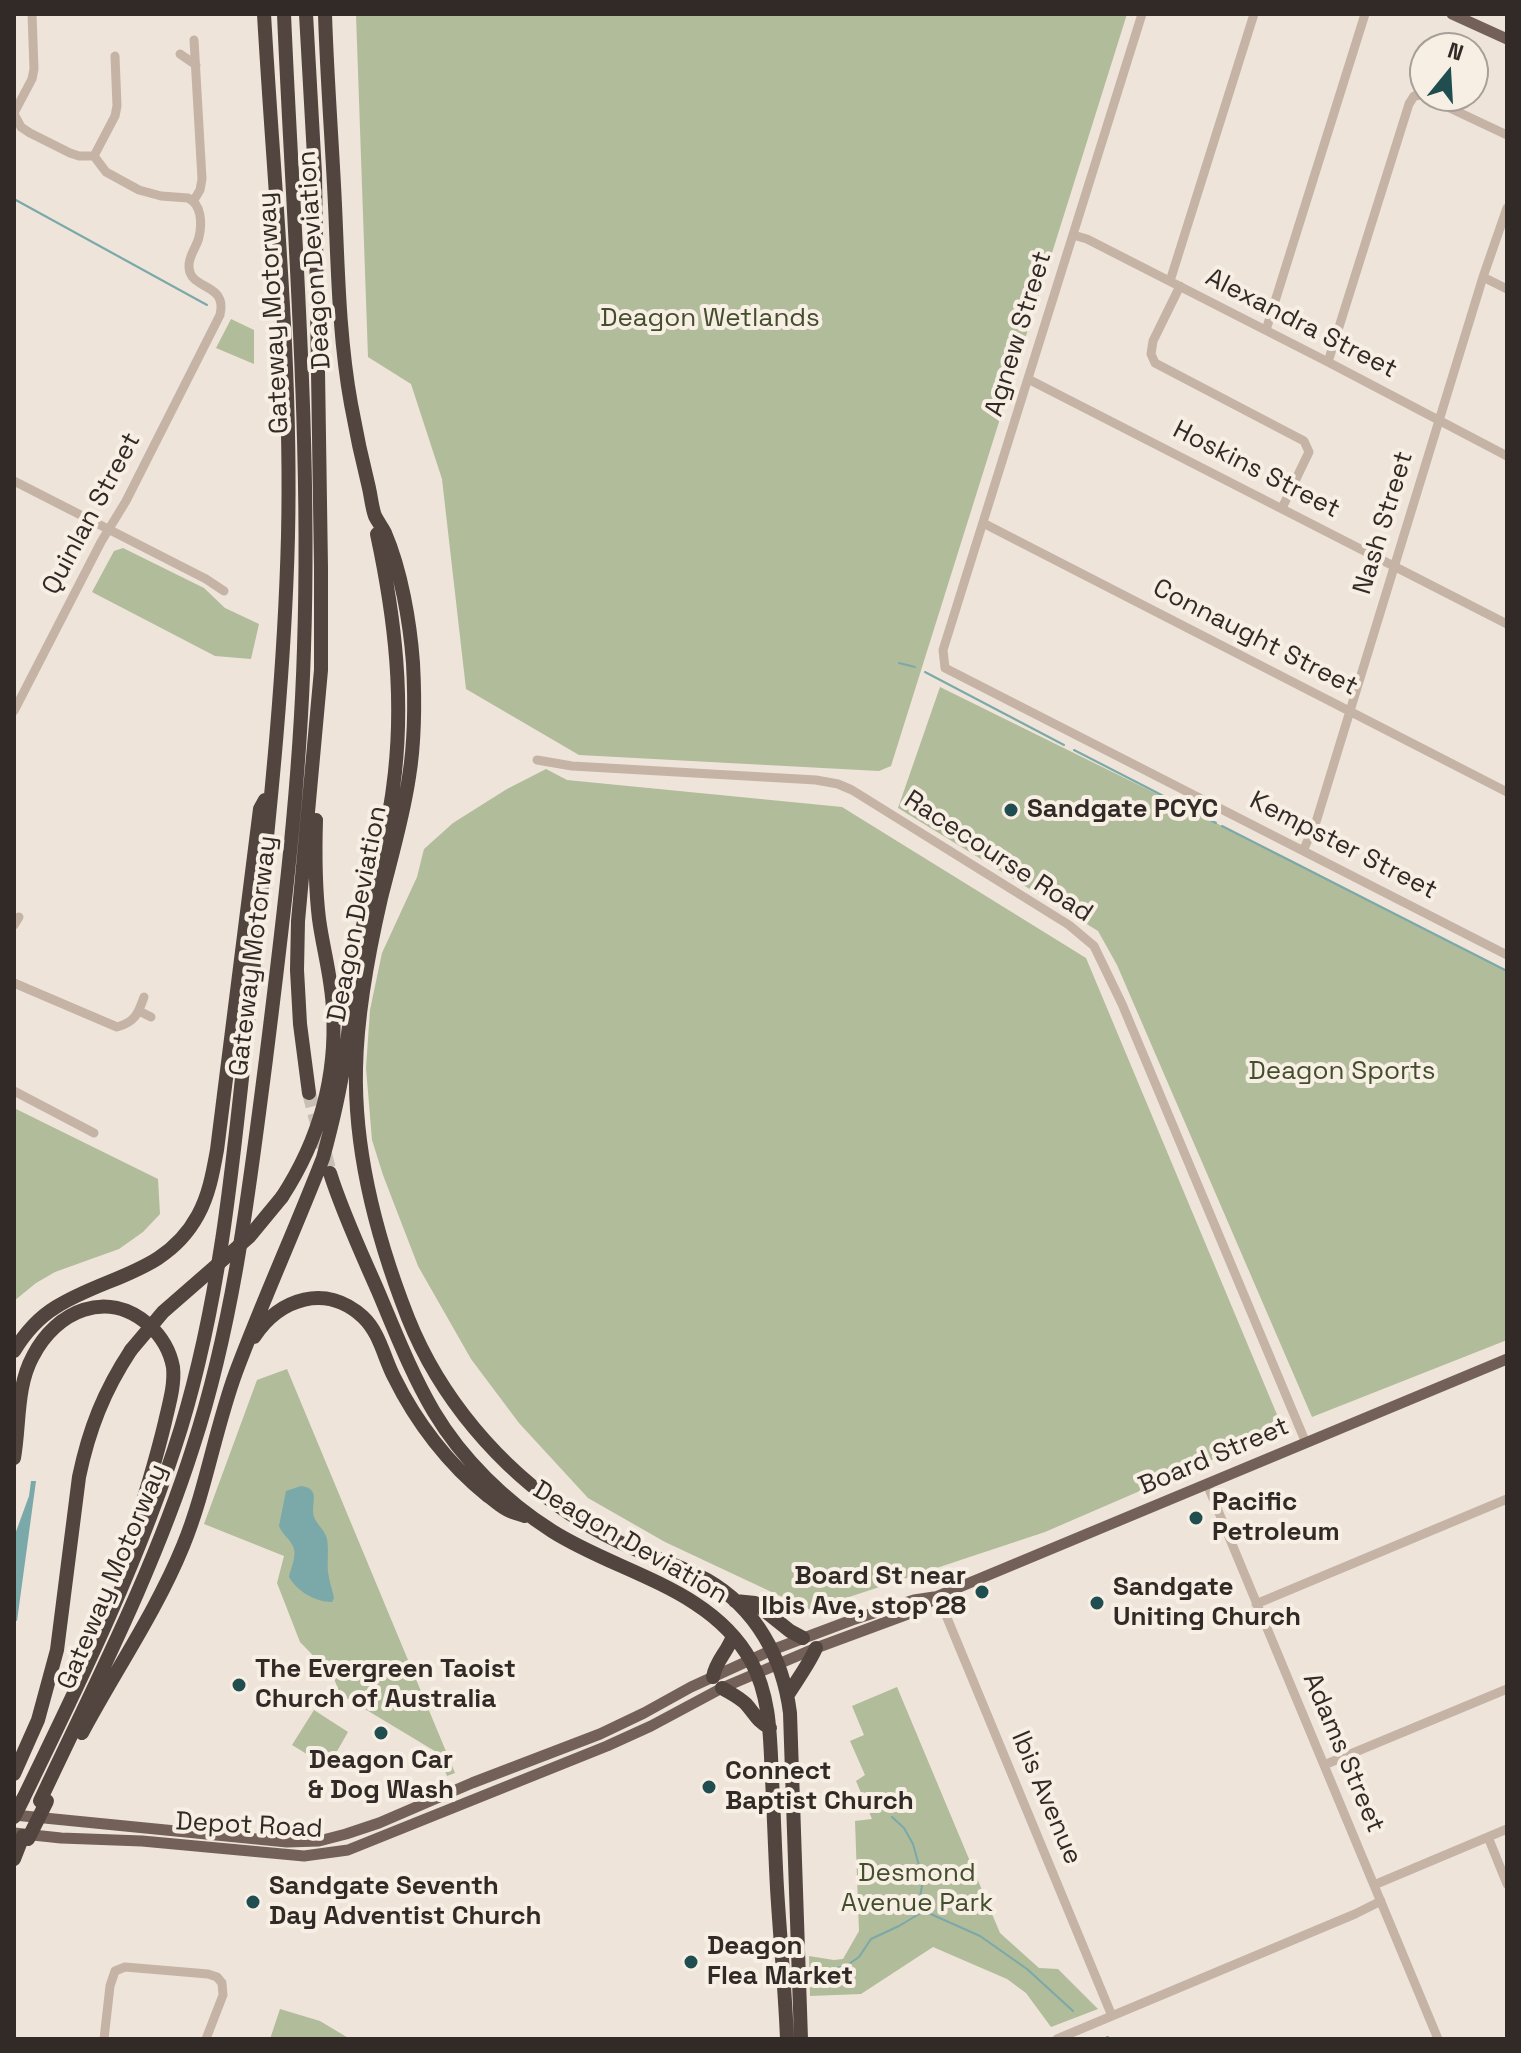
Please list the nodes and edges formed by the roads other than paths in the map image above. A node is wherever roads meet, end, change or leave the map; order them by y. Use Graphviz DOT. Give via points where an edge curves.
graph roads {
  1 [pos="32,14"];
  2 [pos="264,14"];
  3 [pos="284,14"];
  4 [pos="306,14"];
  5 [pos="325,14"];
  6 [pos="1142,14"];
  7 [pos="1254,14"];
  8 [pos="1365,14"];
  9 [pos="1452,14"];
  10 [pos="1507,39"];
  11 [pos="194,40"];
  12 [pos="180,54"];
  13 [pos="115,56"];
  14 [pos="196,65"];
  15 [pos="14,114"];
  16 [pos="1507,135"];
  17 [pos="94,156"];
  18 [pos="194,200"];
  19 [pos="1507,208"];
  20 [pos="1073,235"];
  21 [pos="1483,277"];
  22 [pos="1175,284"];
  23 [pos="1507,289"];
  24 [pos="1266,330"];
  25 [pos="1328,362"];
  26 [pos="1028,379"];
  27 [pos="1438,421"];
  28 [pos="1507,456"];
  29 [pos="14,481"];
  30 [pos="1282,508"];
  31 [pos="375,515"];
  32 [pos="983,523"];
  33 [pos="109,530"];
  34 [pos="1394,565"];
  35 [pos="224,591"];
  36 [pos="1507,624"];
  37 [pos="945,668"];
  38 [pos="318,700"];
  39 [pos="14,711"];
  40 [pos="1349,711"];
  41 [pos="537,760"];
  42 [pos="273,786"];
  43 [pos="1507,792"];
  44 [pos="1303,851"];
  45 [pos="1507,955"];
  46 [pos="14,983"];
  47 [pos="144,997"];
  48 [pos="139,1011"];
  49 [pos="151,1017"];
  50 [pos="14,1091"];
  51 [pos="309,1093"];
  52 [pos="94,1133"];
  53 [pos="330,1173"];
  54 [pos="245,1350"];
  55 [pos="14,1351"];
  56 [pos="1507,1359"];
  57 [pos="1306,1443"];
  58 [pos="14,1458"];
  59 [pos="1207,1484"];
  60 [pos="1507,1499"];
  61 [pos="534,1519"];
  62 [pos="129,1573"];
  63 [pos="938,1596"];
  64 [pos="735,1601"];
  65 [pos="1256,1604"];
  66 [pos="733,1636"];
  67 [pos="803,1638"];
  68 [pos="816,1648"];
  69 [pos="776,1657"];
  70 [pos="754,1667"];
  71 [pos="717,1683"];
  72 [pos="1507,1689"];
  73 [pos="787,1696"];
  74 [pos="770,1728"];
  75 [pos="1324,1765"];
  76 [pos="14,1774"];
  77 [pos="44,1801"];
  78 [pos="14,1816"];
  79 [pos="1507,1829"];
  80 [pos="1488,1837"];
  81 [pos="17,1847"];
  82 [pos="1507,1884"];
  83 [pos="1374,1885"];
  84 [pos="1381,1901"];
  85 [pos="1112,2016"];
  86 [pos="104,2039"];
  87 [pos="206,2039"];
  88 [pos="787,2039"];
  89 [pos="801,2039"];
  90 [pos="1057,2039"];
  91 [pos="1438,2039"];
  1 -- 15 [label="street" via="34,69"];
  2 -- 42 [label="highway, Gateway Motorway" via="288,479 285,626"];
  3 -- 77 [label="highway, Gateway Motorway" via="305,455 304,649 284,917 250,1187 214,1376 185,1472 152,1560"];
  4 -- 38 [label="highway, Deagon Deviation" via="320,422"];
  5 -- 31 [label="highway, Deagon Deviation" via="343,344"];
  6 -- 20 [label="street, Agnew Street"];
  7 -- 22 [label="street"];
  8 -- 24 [label="street"];
  9 -- 10 [label="main road"];
  11 -- 14 [label="street"];
  12 -- 14 [label="street"];
  13 -- 17 [label="street" via="115,116"];
  14 -- 18 [label="street" via="202,179"];
  15 -- 17 [label="street" via="30,133 70,153"];
  16 -- 25 [label="street" via="1422,95 1414,96"];
  17 -- 18 [label="street" via="106,172 139,190"];
  18 -- 33 [label="street, Quinlan Street" via="200,227 188,270 219,296 220,315"];
  19 -- 21 [label="street, Nash Street"];
  20 -- 22 [label="street, Alexandra Street"];
  20 -- 26 [label="street, Agnew Street"];
  21 -- 23 [label="street"];
  21 -- 27 [label="street, Nash Street"];
  22 -- 24 [label="street, Alexandra Street"];
  22 -- 30 [label="street" via="1153,341 1155,363 1304,441 1309,452"];
  24 -- 25 [label="street, Alexandra Street"];
  25 -- 27 [label="street, Alexandra Street"];
  26 -- 30 [label="street, Hoskins Street"];
  26 -- 32 [label="street, Agnew Street"];
  27 -- 28 [label="street, Alexandra Street"];
  27 -- 34 [label="street, Nash Street"];
  29 -- 33 [label="street"];
  30 -- 34 [label="street, Hoskins Street"];
  31 -- 54 [label="highway" via="398,671 393,788 361,935 331,1128"];
  31 -- 64 [label="highway, Deagon Deviation" via="395,566 410,637 414,733 366,981 356,1099 371,1200 398,1289 441,1382 509,1466 595,1529 698,1576"];
  32 -- 37 [label="street, Agnew Street" via="943,650"];
  32 -- 40 [label="street, Connaught Street"];
  33 -- 35 [label="street"];
  33 -- 39 [label="street, Quinlan Street"];
  34 -- 36 [label="street, Hoskins Street"];
  34 -- 40 [label="street, Nash Street"];
  37 -- 44 [label="street, Kempster Street"];
  38 -- 51 [label="highway, Deagon Deviation" via="297,958"];
  38 -- 76 [label="highway, bridge" via="316,892 333,1007 326,1099 312,1143 282,1197 249,1237 163,1312 109,1386 79,1477 56,1655 38,1720"];
  40 -- 43 [label="street, Connaught Street"];
  40 -- 44 [label="street, Nash Street"];
  41 -- 57 [label="street, Racecourse Road" via="838,784 1087,938 1122,1004"];
  42 -- 55 [label="highway" via="260,809 217,1150 200,1213 168,1252 56,1307 28,1330"];
  42 -- 62 [label="highway, Gateway Motorway" via="217,1275 182,1425"];
  44 -- 45 [label="street, Kempster Street"];
  46 -- 48 [label="street" via="117,1027 129,1024"];
  47 -- 48 [label="street"];
  48 -- 49 [label="street"];
  50 -- 52 [label="street"];
  53 -- 61 [label="highway, Deagon Deviation" via="434,1413 488,1480"];
  54 -- 61 [label="highway" via="271,1316 294,1302 328,1299 353,1309 375,1334 403,1396 436,1444 506,1510"];
  54 -- 77 [label="highway" via="178,1558"];
  56 -- 57 [label="main road, Board Street"];
  57 -- 59 [label="main road, Board Street"];
  58 -- 62 [label="highway" via="24,1379 33,1355 58,1324 79,1311 114,1307 156,1331 173,1368 172,1391 125,1557"];
  59 -- 63 [label="main road, Board Street"];
  59 -- 65 [label="street, Adams Street"];
  60 -- 65 [label="street"];
  61 -- 66 [label="highway, Deagon Deviation" via="701,1606"];
  62 -- 78 [label="highway, Gateway Motorway, bridge"];
  63 -- 67 [label="main road, Board Street"];
  63 -- 68 [label="main road, Board Street" via="916,1611"];
  63 -- 85 [label="street, Ibis Avenue"];
  64 -- 67 [label="highway" via="755,1603"];
  64 -- 69 [label="highway, Deagon Deviation"];
  65 -- 75 [label="street, Adams Street"];
  66 -- 70 [label="highway, Deagon Deviation"];
  66 -- 71 [label="highway" via="715,1665"];
  67 -- 69 [label="main road, Board Street"];
  68 -- 69 [label="main road, Board Street"];
  68 -- 73 [label="highway"];
  69 -- 70 [label="main road, Depot Road"];
  69 -- 73 [label="highway"];
  70 -- 71 [label="main road, Depot Road"];
  70 -- 74 [label="highway"];
  71 -- 74 [label="highway"];
  71 -- 78 [label="main road, Depot Road" via="379,1823 319,1841"];
  71 -- 81 [label="main road, Depot Road" via="651,1726 607,1746 339,1852 282,1855 61,1838"];
  72 -- 75 [label="street"];
  73 -- 89 [label="highway"];
  74 -- 88 [label="highway"];
  75 -- 83 [label="street, Adams Street"];
  77 -- 81 [label="highway, Gateway Motorway, bridge"];
  79 -- 80 [label="street"];
  80 -- 82 [label="street"];
  80 -- 83 [label="street"];
  83 -- 84 [label="street, Adams Street"];
  84 -- 85 [label="street"];
  84 -- 91 [label="street, Adams Street"];
  85 -- 90 [label="street"];
  86 -- 87 [label="street" via="112,1967 227,1980"];
}
